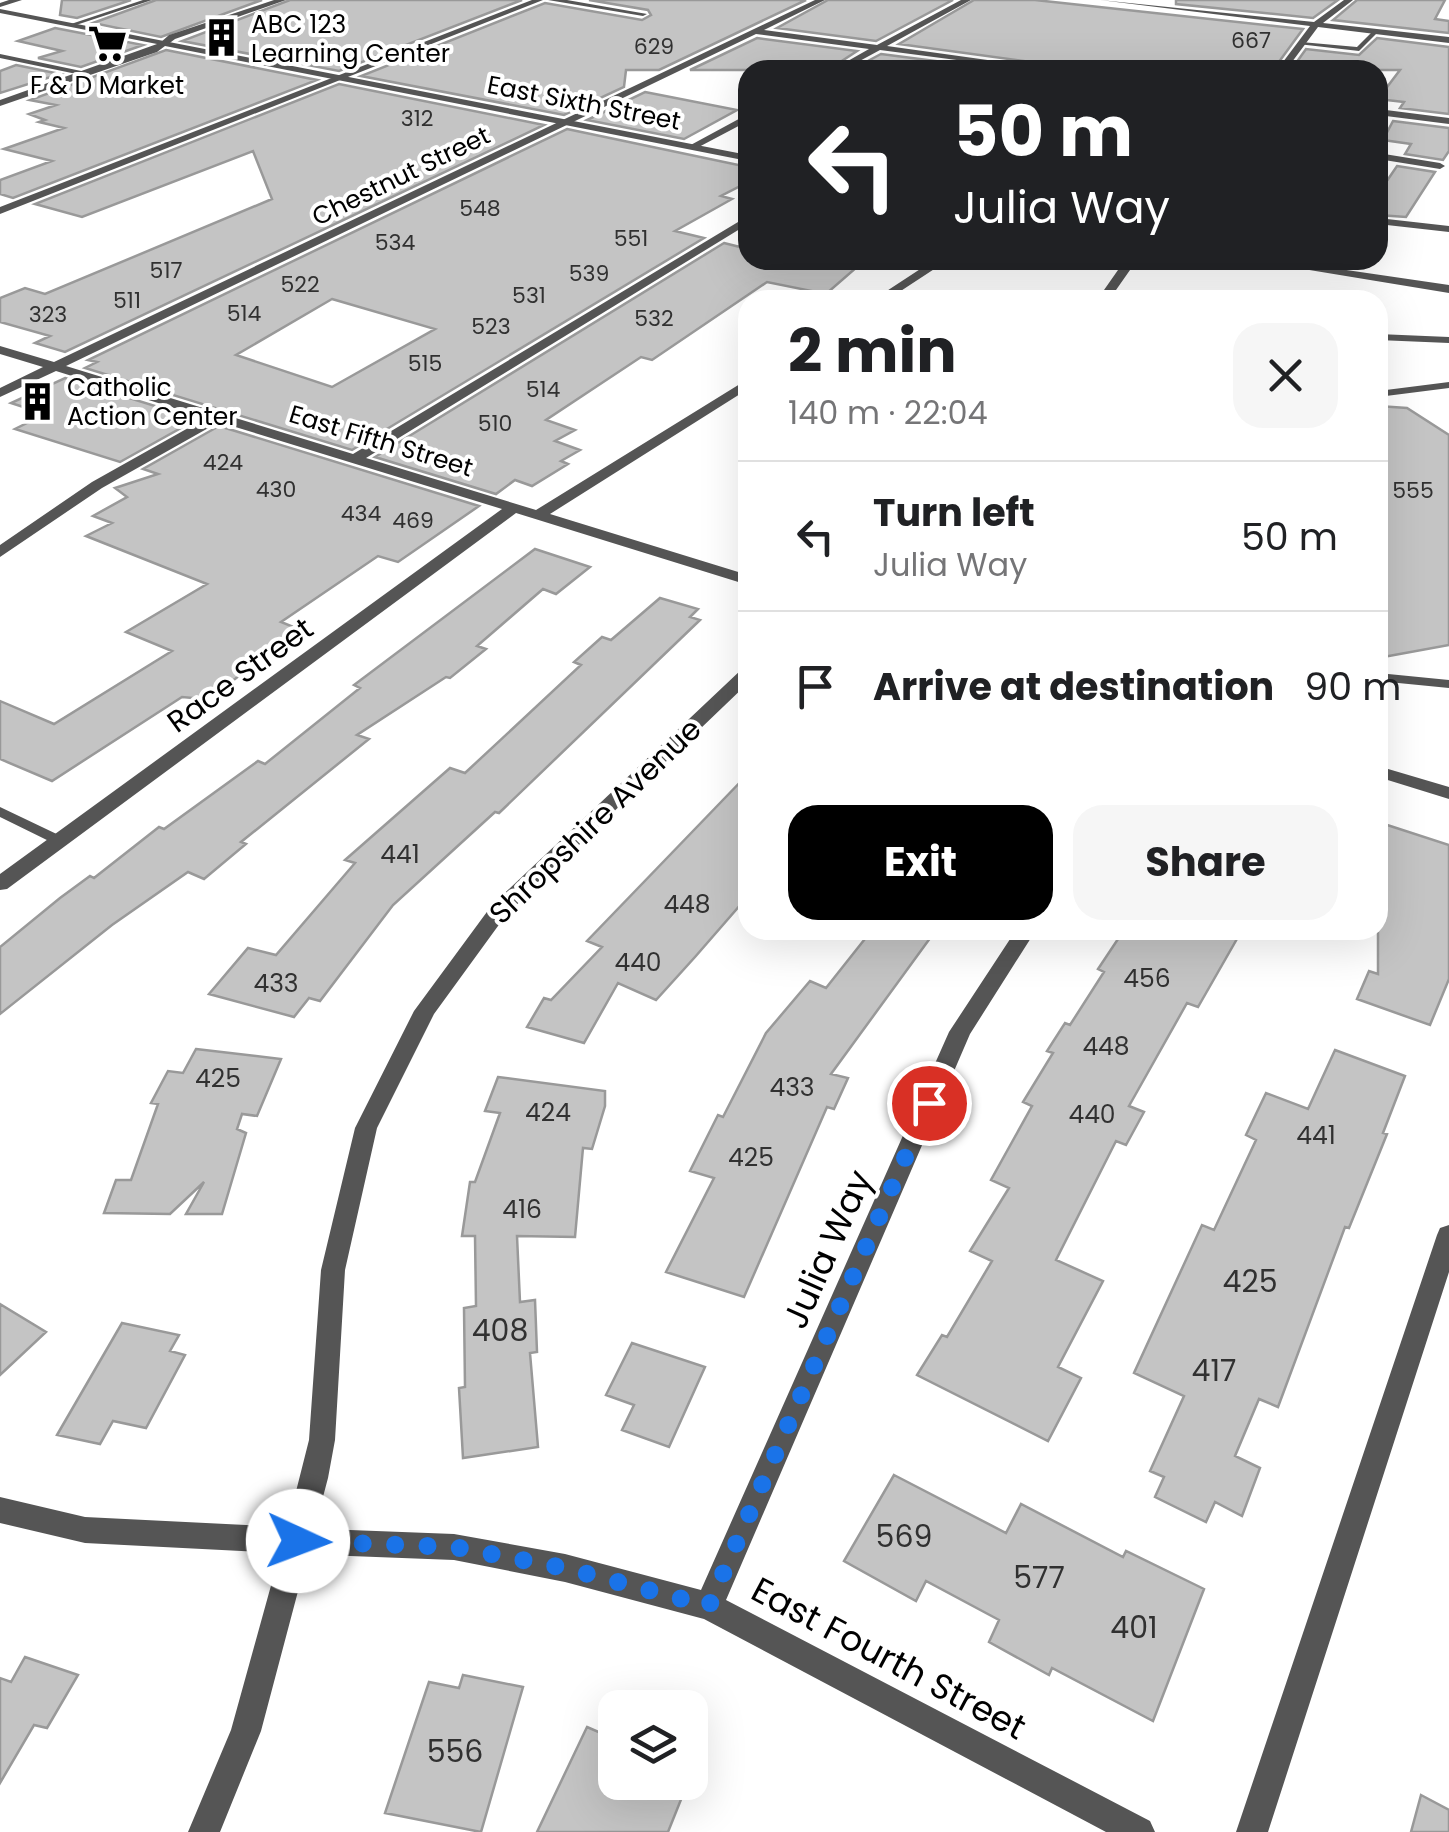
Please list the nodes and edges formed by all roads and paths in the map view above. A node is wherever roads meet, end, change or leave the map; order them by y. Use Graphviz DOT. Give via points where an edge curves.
graph roads {
  1 [pos="18,0"];
  2 [pos="149,0"];
  3 [pos="282,0"];
  4 [pos="539,0"];
  5 [pos="552,0"];
  6 [pos="821,0"];
  7 [pos="968,0"];
  8 [pos="1104,0"];
  9 [pos="1350,0"];
  10 [pos="0,8"];
  11 [pos="643,14"];
  12 [pos="71,24"];
  13 [pos="1315,25"];
  14 [pos="755,31"];
  15 [pos="1375,32"];
  16 [pos="1449,40"];
  17 [pos="164,43"];
  18 [pos="1301,44"];
  19 [pos="879,47"];
  20 [pos="0,56"];
  21 [pos="855,60"];
  22 [pos="978,60"];
  23 [pos="1288,60"];
  24 [pos="86,74"];
  25 [pos="341,78"];
  26 [pos="0,102"];
  27 [pos="1388,113"];
  28 [pos="1449,121"];
  29 [pos="565,122"];
  30 [pos="738,122"];
  31 [pos="692,147"];
  32 [pos="738,156"];
  33 [pos="1388,158"];
  34 [pos="1440,166"];
  35 [pos="0,211"];
  36 [pos="1388,222"];
  37 [pos="738,225"];
  38 [pos="1449,229"];
  39 [pos="926,270"];
  40 [pos="1320,270"];
  41 [pos="895,290"];
  42 [pos="1449,290"];
  43 [pos="1388,337"];
  44 [pos="1449,340"];
  45 [pos="0,350"];
  46 [pos="54,367"];
  47 [pos="1449,385"];
  48 [pos="738,390"];
  49 [pos="0,393"];
  50 [pos="1388,393"];
  51 [pos="218,417"];
  52 [pos="354,459"];
  53 [pos="512,509"];
  54 [pos="537,516"];
  55 [pos="0,552"];
  56 [pos="738,577"];
  57 [pos="1388,678"];
  58 [pos="738,682"];
  59 [pos="1449,684"];
  60 [pos="1388,775"];
  61 [pos="1449,792"];
  62 [pos="0,811"];
  63 [pos="60,841"];
  64 [pos="0,884"];
  65 [pos="1020,940"];
  66 [pos="1449,1235"];
  67 [pos="0,1510"];
  68 [pos="298,1541"];
  69 [pos="709,1606"];
  70 [pos="204,1832"];
  71 [pos="1140,1832"];
  72 [pos="1252,1832"];
  1 -- 10 [label="street"];
  2 -- 12 [label="lane"];
  3 -- 17 [label="street"];
  4 -- 25 [label="street"];
  5 -- 11 [label="street"];
  6 -- 14 [label="street, Chestnut Street"];
  7 -- 19 [label="street"];
  8 -- 13 [label="street"];
  9 -- 13 [label="street"];
  10 -- 12 [label="street, East Sixth Street"];
  12 -- 17 [label="street, East Sixth Street"];
  13 -- 15 [label="street"];
  13 -- 18 [label="street"];
  14 -- 19 [label="street"];
  14 -- 29 [label="street, Chestnut Street"];
  15 -- 16 [label="street"];
  15 -- 18 [label="lane" via="1359,50"];
  17 -- 24 [label="street"];
  17 -- 25 [label="street, East Sixth Street"];
  18 -- 23 [label="street"];
  19 -- 21 [label="street"];
  19 -- 22 [label="street"];
  20 -- 24 [label="lane"];
  24 -- 26 [label="street"];
  25 -- 29 [label="street, East Sixth Street"];
  25 -- 35 [label="street"];
  27 -- 28 [label="street"];
  29 -- 31 [label="street, East Sixth Street"];
  29 -- 46 [label="street, Chestnut Street"];
  30 -- 31 [label="street"];
  31 -- 32 [label="street, East Sixth Street"];
  33 -- 34 [label="street"];
  36 -- 38 [label="street"];
  37 -- 52 [label="street"];
  39 -- 41 [label="street"];
  40 -- 42 [label="street"];
  43 -- 44 [label="lane"];
  45 -- 46 [label="street, East Fifth Street"];
  46 -- 49 [label="street, Chestnut Street"];
  46 -- 51 [label="street, East Fifth Street"];
  47 -- 50 [label="lane"];
  48 -- 54 [label="street"];
  51 -- 52 [label="street, East Fifth Street"];
  51 -- 55 [label="street" via="96,484"];
  52 -- 53 [label="street, East Fifth Street"];
  53 -- 54 [label="street, East Fifth Street"];
  53 -- 63 [label="street, Race Street"];
  54 -- 56 [label="street, East Fifth Street"];
  57 -- 59 [label="lane"];
  58 -- 68 [label="street, Shropshire Avenue" via="499,910 425,1011 366,1128 332,1270 322,1440"];
  60 -- 61 [label="street"];
  62 -- 63 [label="lane"];
  63 -- 64 [label="street, Race Street"];
  65 -- 69 [label="street, Julia Way" via="960,1032"];
  66 -- 72 [label="street"];
  67 -- 68 [label="street, East Fourth Street" via="85,1530"];
  68 -- 69 [label="street, East Fourth Street" via="454,1547"];
  68 -- 70 [label="street, Shropshire Avenue" via="246,1731"];
  69 -- 71 [label="street, East Fourth Street"];
}
